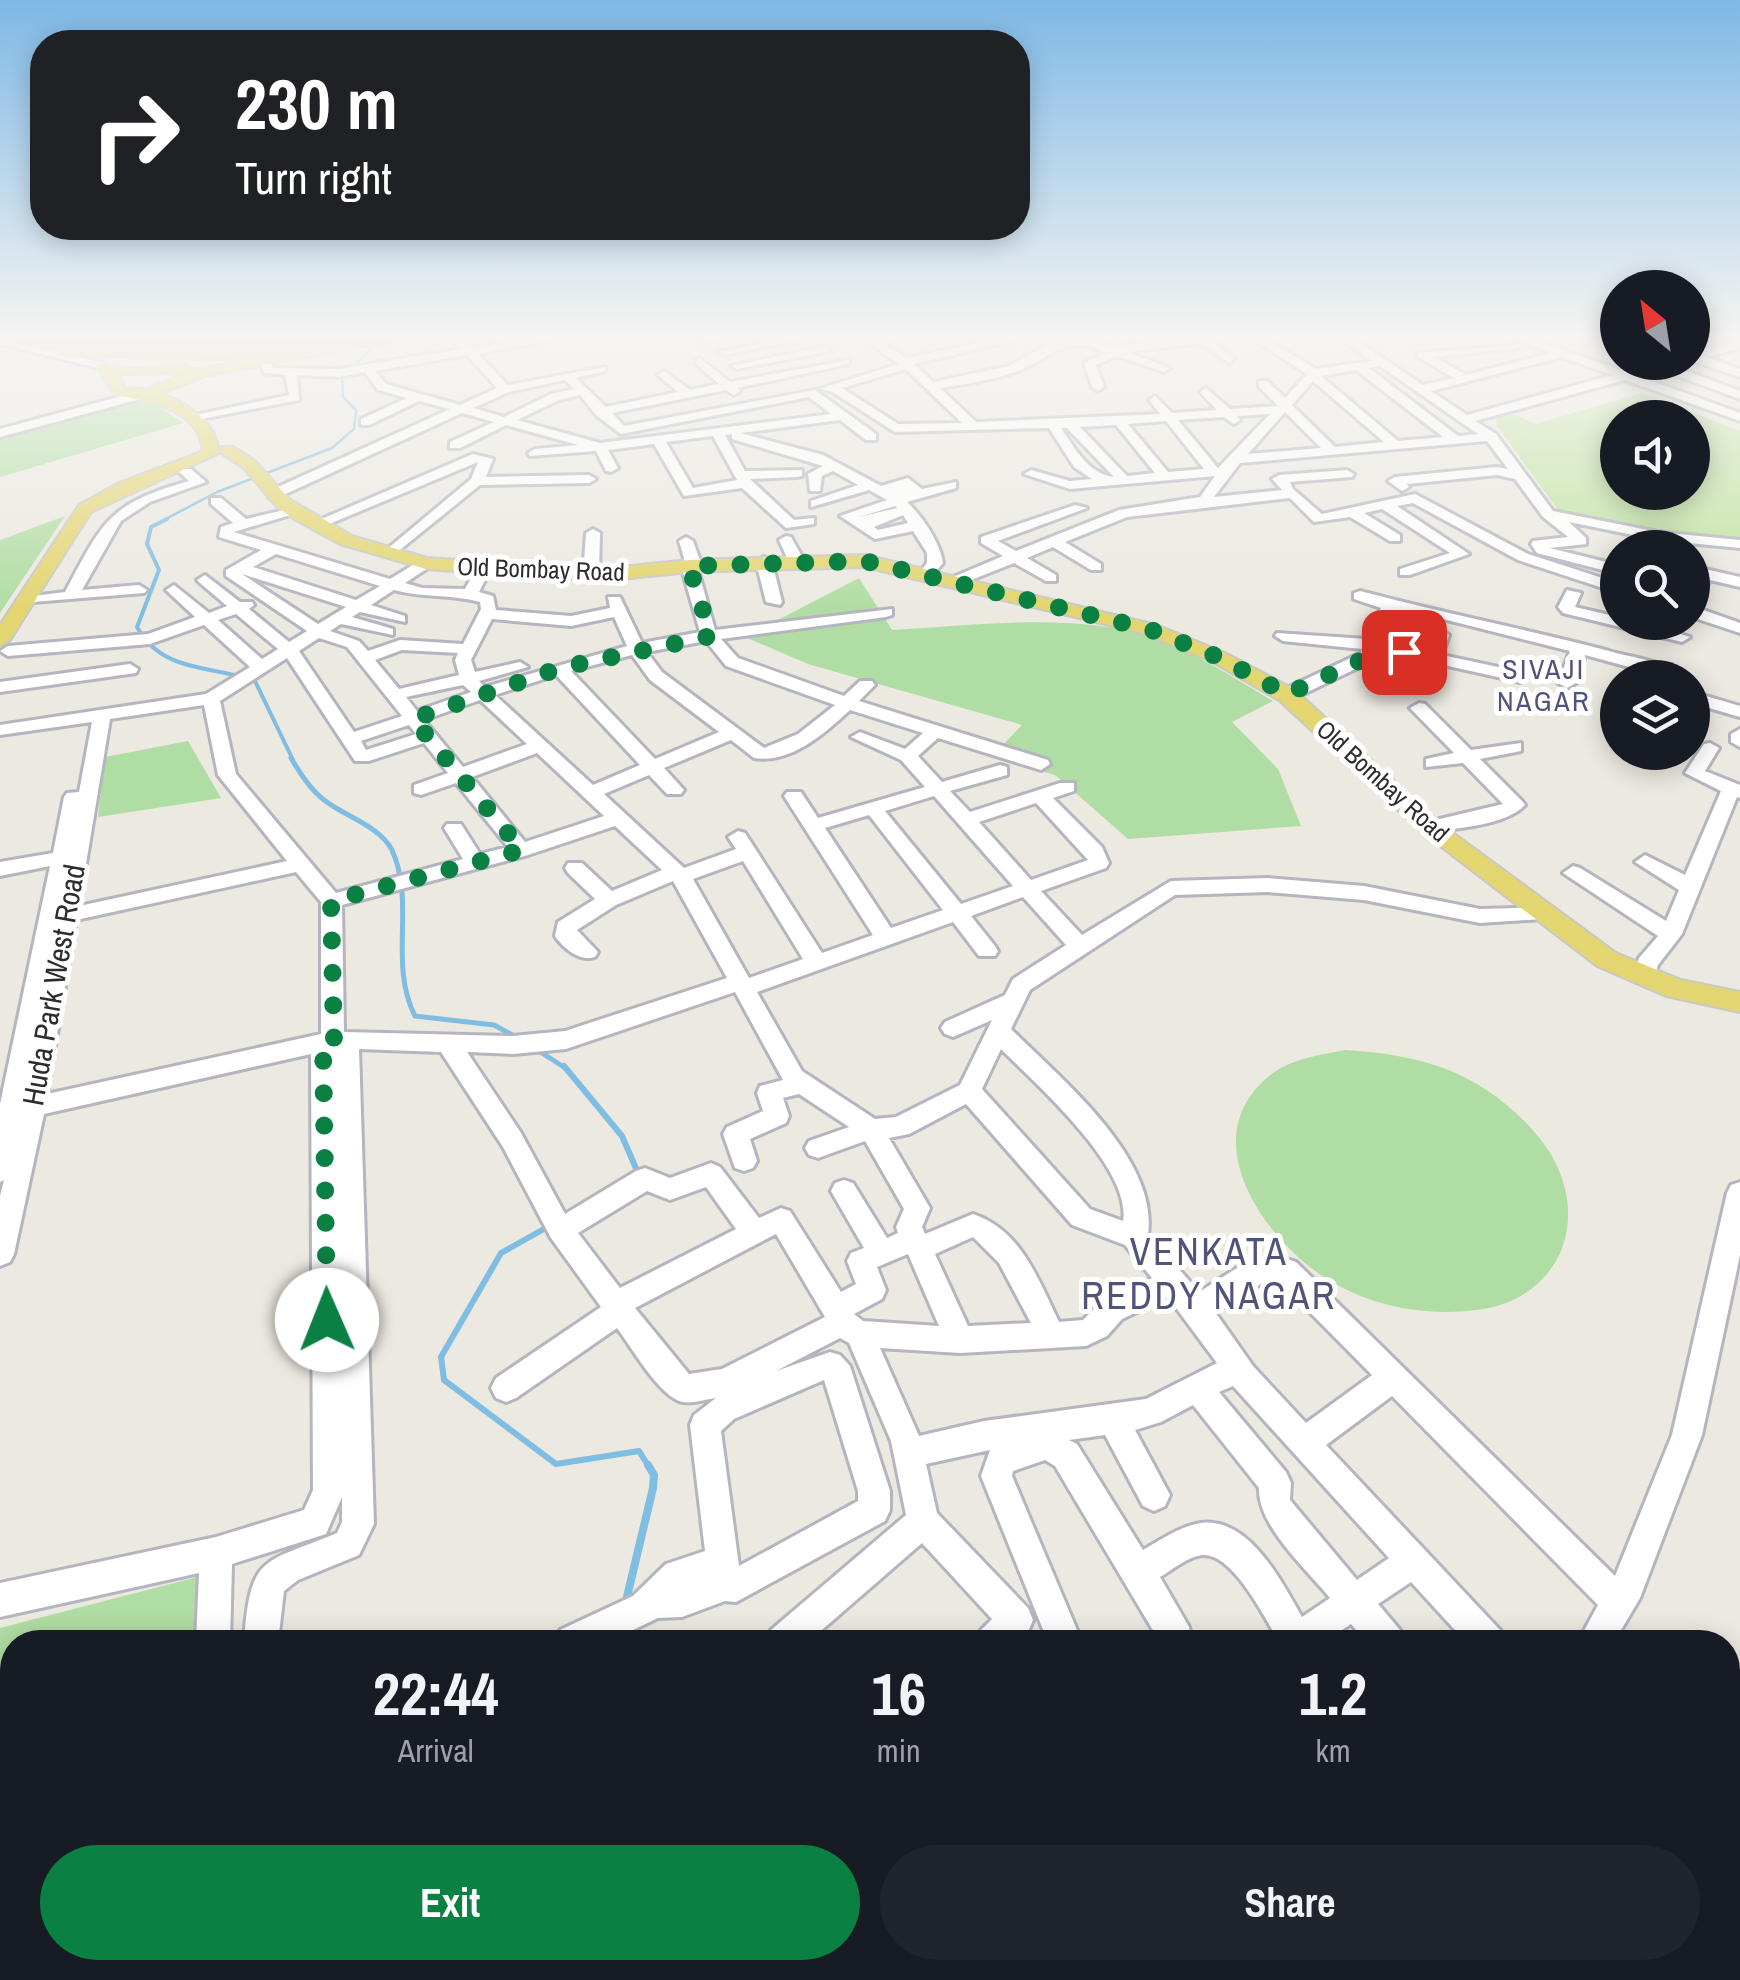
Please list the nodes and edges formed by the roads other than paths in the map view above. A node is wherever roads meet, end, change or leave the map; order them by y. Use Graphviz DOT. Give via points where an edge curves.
graph roads {
  1 [pos="199,427"];
  2 [pos="207,427"];
  3 [pos="421,427"];
  4 [pos="491,427"];
  5 [pos="532,427"];
  6 [pos="704,427"];
  7 [pos="762,427"];
  8 [pos="773,427"];
  9 [pos="858,427"];
  10 [pos="1073,427"];
  11 [pos="1124,427"];
  12 [pos="1179,427"];
  13 [pos="1240,427"];
  14 [pos="1267,427"];
  15 [pos="1306,427"];
  16 [pos="1375,427"];
  17 [pos="1438,427"];
  18 [pos="1478,427"];
  19 [pos="1055,429"];
  20 [pos="721,433"];
  21 [pos="871,437"];
  22 [pos="1490,437"];
  23 [pos="1455,440"];
  24 [pos="659,441"];
  25 [pos="1254,441"];
  26 [pos="454,445"];
  27 [pos="1395,445"];
  28 [pos="600,447"];
  29 [pos="786,448"];
  30 [pos="1332,451"];
  31 [pos="220,452"];
  32 [pos="820,452"];
  33 [pos="852,454"];
  34 [pos="1237,459"];
  35 [pos="835,466"];
  36 [pos="611,468"];
  37 [pos="1516,471"];
  38 [pos="186,472"];
  39 [pos="1219,472"];
  40 [pos="797,473"];
  41 [pos="1031,474"];
  42 [pos="1347,474"];
  43 [pos="1164,476"];
  44 [pos="589,478"];
  45 [pos="743,479"];
  46 [pos="1123,479"];
  47 [pos="528,480"];
  48 [pos="477,481"];
  49 [pos="1103,482"];
  50 [pos="1396,482"];
  51 [pos="951,485"];
  52 [pos="814,488"];
  53 [pos="168,491"];
  54 [pos="1293,493"];
  55 [pos="274,494"];
  56 [pos="216,501"];
  57 [pos="183,502"];
  58 [pos="896,502"];
  59 [pos="1201,502"];
  60 [pos="816,504"];
  61 [pos="1385,505"];
  62 [pos="1080,508"];
  63 [pos="292,510"];
  64 [pos="1124,512"];
  65 [pos="1352,512"];
  66 [pos="84,516"];
  67 [pos="1554,518"];
  68 [pos="808,521"];
  69 [pos="243,524"];
  70 [pos="317,524"];
  71 [pos="593,533"];
  72 [pos="1600,536"];
  73 [pos="1576,537"];
  74 [pos="1396,538"];
  75 [pos="786,540"];
  76 [pos="1600,540"];
  77 [pos="686,541"];
  78 [pos="1055,542"];
  79 [pos="1710,543"];
  80 [pos="1740,544"];
  81 [pos="274,549"];
  82 [pos="391,553"];
  83 [pos="1013,558"];
  84 [pos="1583,561"];
  85 [pos="764,562"];
  86 [pos="797,562"];
  87 [pos="426,563"];
  88 [pos="1600,565"];
  89 [pos="691,566"];
  90 [pos="1096,567"];
  91 [pos="240,568"];
  92 [pos="336,569"];
  93 [pos="482,570"];
  94 [pos="1405,572"];
  95 [pos="1569,572"];
  96 [pos="926,574"];
  97 [pos="591,575"];
  98 [pos="1710,577"];
  99 [pos="1051,578"];
  100 [pos="205,580"];
  101 [pos="956,581"];
  102 [pos="1600,582"];
  103 [pos="1740,582"];
  104 [pos="394,585"];
  105 [pos="304,588"];
  106 [pos="139,590"];
  107 [pos="174,590"];
  108 [pos="1572,593"];
  109 [pos="470,594"];
  110 [pos="71,596"];
  111 [pos="1360,596"];
  112 [pos="39,598"];
  113 [pos="272,600"];
  114 [pos="774,602"];
  115 [pos="361,606"];
  116 [pos="418,606"];
  117 [pos="238,608"];
  118 [pos="1396,608"];
  119 [pos="886,612"];
  120 [pos="487,614"];
  121 [pos="1600,617"];
  122 [pos="1710,617"];
  123 [pos="207,619"];
  124 [pos="341,620"];
  125 [pos="1740,628"];
  126 [pos="397,631"];
  127 [pos="321,632"];
  128 [pos="1440,635"];
  129 [pos="711,636"];
  130 [pos="1283,636"];
  131 [pos="472,642"];
  132 [pos="1373,645"];
  133 [pos="637,650"];
  134 [pos="1578,650"];
  135 [pos="291,652"];
  136 [pos="3,653"];
  137 [pos="1496,657"];
  138 [pos="364,658"];
  139 [pos="1434,658"];
  140 [pos="1612,660"];
  141 [pos="520,666"];
  142 [pos="560,668"];
  143 [pos="130,669"];
  144 [pos="260,671"];
  145 [pos="422,671"];
  146 [pos="467,677"];
  147 [pos="1426,678"];
  148 [pos="1520,678"];
  149 [pos="1566,683"];
  150 [pos="866,685"];
  151 [pos="0,687"];
  152 [pos="1287,694"];
  153 [pos="394,695"];
  154 [pos="485,695"];
  155 [pos="211,699"];
  156 [pos="1710,702"];
  157 [pos="846,703"];
  158 [pos="1419,708"];
  159 [pos="1740,712"];
  160 [pos="96,716"];
  161 [pos="413,719"];
  162 [pos="0,730"];
  163 [pos="734,732"];
  164 [pos="934,732"];
  165 [pos="1740,734"];
  166 [pos="427,736"];
  167 [pos="860,737"];
  168 [pos="350,739"];
  169 [pos="1740,742"];
  170 [pos="542,745"];
  171 [pos="1514,747"];
  172 [pos="908,756"];
  173 [pos="1470,757"];
  174 [pos="1434,763"];
  175 [pos="1040,764"];
  176 [pos="654,766"];
  177 [pos="1696,770"];
  178 [pos="1000,771"];
  179 [pos="460,775"];
  180 [pos="1067,787"];
  181 [pos="938,789"];
  182 [pos="420,790"];
  183 [pos="674,790"];
  184 [pos="1736,790"];
  185 [pos="590,793"];
  186 [pos="794,796"];
  187 [pos="1040,796"];
  188 [pos="873,808"];
  189 [pos="619,818"];
  190 [pos="966,820"];
  191 [pos="811,826"];
  192 [pos="1430,827"];
  193 [pos="454,828"];
  194 [pos="522,850"];
  195 [pos="69,856"];
  196 [pos="1645,862"];
  197 [pos="475,863"];
  198 [pos="301,864"];
  199 [pos="575,868"];
  200 [pos="0,869"];
  201 [pos="1573,873"];
  202 [pos="678,874"];
  203 [pos="1690,887"];
  204 [pos="1027,890"];
  205 [pos="609,900"];
  206 [pos="331,901"];
  207 [pos="1542,912"];
  208 [pos="958,914"];
  209 [pos="57,917"];
  210 [pos="1671,934"];
  211 [pos="887,939"];
  212 [pos="1079,946"];
  213 [pos="987,950"];
  214 [pos="588,952"];
  215 [pos="817,963"];
  216 [pos="1646,970"];
  217 [pos="743,985"];
  218 [pos="1740,988"];
  219 [pos="1013,1002"];
  220 [pos="1740,1002"];
  221 [pos="954,1028"];
  222 [pos="998,1032"];
  223 [pos="334,1040"];
  224 [pos="448,1042"];
  225 [pos="801,1084"];
  226 [pos="969,1091"];
  227 [pos="16,1110"];
  228 [pos="871,1128"];
  229 [pos="818,1148"];
  230 [pos="744,1161"];
  231 [pos="0,1171"];
  232 [pos="844,1191"];
  233 [pos="1740,1193"];
  234 [pos="556,1224"];
  235 [pos="753,1231"];
  236 [pos="1134,1237"];
  237 [pos="914,1238"];
  238 [pos="877,1246"];
  239 [pos="0,1254"];
  240 [pos="1173,1281"];
  241 [pos="618,1307"];
  242 [pos="1196,1310"];
  243 [pos="846,1322"];
  244 [pos="1051,1336"];
  245 [pos="960,1340"];
  246 [pos="1237,1368"];
  247 [pos="1393,1377"];
  248 [pos="506,1388"];
  249 [pos="1199,1390"];
  250 [pos="1113,1420"];
  251 [pos="1304,1443"];
  252 [pos="908,1453"];
  253 [pos="1154,1495"];
  254 [pos="923,1521"];
  255 [pos="216,1554"];
  256 [pos="1411,1562"];
  257 [pos="1138,1572"];
  258 [pos="722,1573"];
  259 [pos="0,1600"];
  260 [pos="1618,1602"];
  261 [pos="1355,1603"];
  262 [pos="214,1630"];
  263 [pos="261,1630"];
  264 [pos="594,1630"];
  265 [pos="797,1630"];
  266 [pos="1006,1630"];
  267 [pos="1059,1630"];
  268 [pos="1172,1630"];
  269 [pos="1299,1630"];
  270 [pos="1314,1630"];
  271 [pos="1378,1630"];
  272 [pos="1476,1630"];
  273 [pos="1602,1630"];
  1 -- 31 [label="main road, Old Bombay Road"];
  2 -- 31 [label="main road, Old Bombay Road"];
  3 -- 55 [label="street"];
  4 -- 26 [label="street"];
  5 -- 28 [label="street"];
  6 -- 20 [label="street"];
  7 -- 20 [label="street"];
  8 -- 29 [label="street"];
  9 -- 21 [label="street"];
  10 -- 46 [label="street"];
  11 -- 43 [label="street"];
  12 -- 39 [label="street"];
  13 -- 25 [label="street"];
  14 -- 25 [label="street"];
  15 -- 30 [label="street"];
  16 -- 27 [label="street"];
  17 -- 23 [label="street"];
  18 -- 22 [label="street"];
  19 -- 49 [label="street" via="1079,464"];
  20 -- 24 [label="street"];
  20 -- 29 [label="street"];
  20 -- 45 [label="street"];
  22 -- 23 [label="street"];
  22 -- 37 [label="street"];
  23 -- 27 [label="street"];
  24 -- 28 [label="street"];
  24 -- 45 [label="street" via="689,493"];
  25 -- 34 [label="street"];
  27 -- 30 [label="street"];
  28 -- 36 [label="street"];
  28 -- 47 [label="street" via="536,449"];
  29 -- 32 [label="street"];
  30 -- 34 [label="street"];
  31 -- 38 [label="main road"];
  31 -- 55 [label="main road, Old Bombay Road"];
  31 -- 66 [label="main road" via="107,495"];
  32 -- 33 [label="street"];
  32 -- 35 [label="street"];
  34 -- 39 [label="street"];
  35 -- 52 [label="street" via="814,474"];
  35 -- 58 [label="street"];
  37 -- 50 [label="street"];
  37 -- 67 [label="street"];
  38 -- 53 [label="street" via="199,482"];
  38 -- 66 [label="main road"];
  39 -- 43 [label="street"];
  39 -- 59 [label="street"];
  40 -- 45 [label="street"];
  41 -- 49 [label="street" via="1066,485"];
  42 -- 54 [label="street" via="1280,479"];
  43 -- 46 [label="street"];
  44 -- 47 [label="street"];
  45 -- 68 [label="street" via="790,525"];
  46 -- 49 [label="street"];
  47 -- 48 [label="street"];
  48 -- 70 [label="street" via="484,458 462,460"];
  48 -- 82 [label="street"];
  49 -- 64 [label="street"];
  51 -- 58 [label="street"];
  53 -- 57 [label="street"];
  53 -- 110 [label="street" via="108,521"];
  54 -- 59 [label="street"];
  54 -- 65 [label="street" via="1319,520"];
  55 -- 63 [label="main road, Old Bombay Road"];
  56 -- 69 [label="street"];
  58 -- 60 [label="street"];
  58 -- 96 [label="street" via="934,553"];
  59 -- 64 [label="street"];
  61 -- 65 [label="street"];
  61 -- 94 [label="street" via="1462,554"];
  61 -- 95 [label="street" via="1415,498 1522,556"];
  62 -- 83 [label="street" via="987,538"];
  63 -- 69 [label="street"];
  63 -- 70 [label="main road, Old Bombay Road"];
  64 -- 78 [label="street"];
  65 -- 74 [label="street"];
  66 -- 112 [label="main road"];
  66 -- 136 [label="main road"];
  67 -- 72 [label="street"];
  67 -- 73 [label="street"];
  69 -- 81 [label="street" via="224,534"];
  70 -- 82 [label="main road, Old Bombay Road"];
  71 -- 97 [label="street"];
  73 -- 76 [label="street"];
  73 -- 84 [label="street" via="1592,551"];
  73 -- 84 [label="street" via="1538,544"];
  75 -- 86 [label="street"];
  77 -- 89 [label="street"];
  78 -- 83 [label="street"];
  78 -- 90 [label="street"];
  79 -- 80 [label="street"];
  81 -- 91 [label="street"];
  81 -- 92 [label="street"];
  82 -- 87 [label="main road, Old Bombay Road"];
  83 -- 99 [label="street"];
  83 -- 101 [label="street"];
  84 -- 88 [label="street"];
  84 -- 95 [label="street"];
  85 -- 86 [label="main road, Old Bombay Road"];
  85 -- 89 [label="main road, Old Bombay Road"];
  85 -- 114 [label="street"];
  86 -- 96 [label="main road, Old Bombay Road" via="865,561"];
  87 -- 93 [label="main road, Old Bombay Road"];
  87 -- 104 [label="street"];
  89 -- 97 [label="main road, Old Bombay Road"];
  89 -- 129 [label="street"];
  91 -- 105 [label="street"];
  91 -- 113 [label="street" via="231,573"];
  92 -- 104 [label="street"];
  92 -- 105 [label="street"];
  93 -- 97 [label="main road, Old Bombay Road"];
  93 -- 109 [label="street"];
  95 -- 102 [label="street"];
  96 -- 101 [label="main road, Old Bombay Road"];
  98 -- 103 [label="street"];
  100 -- 117 [label="street"];
  101 -- 152 [label="main road, Old Bombay Road" via="1149,629"];
  104 -- 109 [label="street"];
  104 -- 115 [label="street"];
  105 -- 113 [label="street"];
  105 -- 115 [label="street"];
  106 -- 110 [label="street"];
  107 -- 123 [label="street"];
  108 -- 121 [label="street" via="1570,610"];
  109 -- 116 [label="street" via="454,608"];
  109 -- 120 [label="street" via="487,600"];
  110 -- 112 [label="street"];
  111 -- 118 [label="street"];
  112 -- 136 [label="main road"];
  113 -- 117 [label="street"];
  113 -- 127 [label="street"];
  115 -- 124 [label="street"];
  115 -- 126 [label="street"];
  117 -- 123 [label="street"];
  117 -- 135 [label="street"];
  118 -- 132 [label="street" via="1388,610"];
  118 -- 137 [label="street" via="1459,616"];
  119 -- 129 [label="street"];
  120 -- 131 [label="street"];
  120 -- 133 [label="street" via="571,621 616,606"];
  122 -- 125 [label="street"];
  123 -- 136 [label="street" via="156,637"];
  123 -- 144 [label="street"];
  124 -- 126 [label="street"];
  124 -- 127 [label="street"];
  126 -- 131 [label="street"];
  126 -- 138 [label="street"];
  126 -- 145 [label="street"];
  127 -- 135 [label="street"];
  127 -- 138 [label="street" via="353,644"];
  128 -- 139 [label="street"];
  129 -- 133 [label="street"];
  129 -- 157 [label="street" via="732,662"];
  130 -- 132 [label="street"];
  131 -- 146 [label="street" via="462,665"];
  132 -- 139 [label="street"];
  132 -- 152 [label="street" via="1364,659"];
  133 -- 142 [label="street"];
  133 -- 163 [label="street" via="656,676"];
  134 -- 137 [label="street"];
  134 -- 140 [label="street"];
  134 -- 149 [label="street"];
  135 -- 144 [label="street"];
  135 -- 168 [label="street"];
  137 -- 139 [label="street"];
  137 -- 148 [label="street"];
  138 -- 153 [label="street"];
  139 -- 147 [label="street"];
  141 -- 146 [label="street"];
  142 -- 154 [label="street"];
  142 -- 176 [label="street"];
  143 -- 151 [label="street"];
  144 -- 155 [label="street"];
  146 -- 153 [label="street"];
  146 -- 154 [label="street"];
  150 -- 157 [label="street"];
  152 -- 192 [label="main road, Old Bombay Road"];
  153 -- 161 [label="street"];
  154 -- 161 [label="street"];
  154 -- 170 [label="street"];
  155 -- 160 [label="street"];
  155 -- 198 [label="street" via="226,775"];
  156 -- 159 [label="street"];
  157 -- 163 [label="street" via="774,752 762,754"];
  157 -- 164 [label="street"];
  158 -- 173 [label="street"];
  160 -- 162 [label="street"];
  160 -- 195 [label="street, Huda Park West Road"];
  161 -- 166 [label="street"];
  161 -- 168 [label="street"];
  163 -- 176 [label="street"];
  164 -- 172 [label="street"];
  164 -- 175 [label="street"];
  165 -- 169 [label="street"];
  166 -- 168 [label="street" via="363,757"];
  166 -- 179 [label="street"];
  167 -- 172 [label="street"];
  170 -- 179 [label="street"];
  170 -- 185 [label="street"];
  171 -- 173 [label="street"];
  172 -- 181 [label="street"];
  173 -- 174 [label="street"];
  173 -- 192 [label="street" via="1515,805"];
  176 -- 183 [label="street"];
  176 -- 185 [label="street"];
  177 -- 184 [label="street"];
  178 -- 181 [label="street"];
  179 -- 182 [label="street"];
  179 -- 194 [label="street"];
  180 -- 187 [label="street"];
  181 -- 188 [label="street"];
  181 -- 190 [label="street"];
  184 -- 203 [label="street"];
  185 -- 189 [label="street"];
  186 -- 191 [label="street"];
  187 -- 190 [label="street"];
  187 -- 204 [label="street" via="1098,862"];
  188 -- 191 [label="street"];
  188 -- 208 [label="street"];
  189 -- 194 [label="street"];
  189 -- 202 [label="street"];
  190 -- 204 [label="street"];
  191 -- 211 [label="street"];
  192 -- 207 [label="main road, Old Bombay Road"];
  193 -- 197 [label="street"];
  194 -- 197 [label="street"];
  195 -- 200 [label="street"];
  195 -- 209 [label="street, Huda Park West Road"];
  196 -- 203 [label="street"];
  197 -- 206 [label="street"];
  198 -- 206 [label="street"];
  198 -- 209 [label="street"];
  199 -- 205 [label="street"];
  201 -- 210 [label="street"];
  202 -- 205 [label="street"];
  202 -- 215 [label="street" via="743,844"];
  202 -- 217 [label="street"];
  203 -- 210 [label="street"];
  204 -- 208 [label="street"];
  204 -- 212 [label="street"];
  205 -- 214 [label="street" via="564,930"];
  206 -- 223 [label="street"];
  207 -- 212 [label="street" via="1480,916 1364,893 1268,884 1170,888"];
  207 -- 216 [label="main road, Old Bombay Road" via="1586,947"];
  208 -- 211 [label="street"];
  208 -- 213 [label="street"];
  209 -- 227 [label="street, Huda Park West Road"];
  210 -- 216 [label="street"];
  211 -- 215 [label="street"];
  212 -- 219 [label="street" via="1021,985"];
  215 -- 217 [label="street"];
  216 -- 218 [label="main road, Old Bombay Road"];
  216 -- 220 [label="main road, Old Bombay Road" via="1718,1001"];
  217 -- 224 [label="street" via="588,1035 524,1044"];
  217 -- 225 [label="street"];
  219 -- 221 [label="street"];
  219 -- 222 [label="street"];
  222 -- 226 [label="street"];
  222 -- 236 [label="street" via="1116,1157 1139,1212"];
  223 -- 224 [label="street"];
  223 -- 227 [label="street"];
  223 -- 255 [label="street" via="329,1490 315,1523"];
  223 -- 263 [label="street" via="358,1524 348,1544 289,1564 270,1579"];
  224 -- 234 [label="street" via="512,1140"];
  225 -- 228 [label="street"];
  225 -- 230 [label="street" via="769,1094 776,1116 736,1134"];
  226 -- 228 [label="street" via="900,1126"];
  226 -- 236 [label="street" via="1081,1218"];
  227 -- 231 [label="street, Huda Park West Road"];
  227 -- 239 [label="street, Huda Park West Road"];
  228 -- 229 [label="street"];
  228 -- 237 [label="street" via="917,1208"];
  232 -- 238 [label="street"];
  233 -- 260 [label="street" via="1687,1435"];
  234 -- 235 [label="street" via="636,1182 651,1179 670,1189 712,1174"];
  234 -- 241 [label="street"];
  235 -- 241 [label="street"];
  235 -- 243 [label="street" via="777,1220 787,1223"];
  236 -- 240 [label="street"];
  237 -- 238 [label="street"];
  237 -- 244 [label="street" via="981,1227 1009,1252"];
  237 -- 245 [label="street"];
  238 -- 243 [label="street" via="859,1262 870,1292"];
  240 -- 242 [label="street"];
  240 -- 244 [label="street" via="1112,1310 1098,1328"];
  241 -- 243 [label="street" via="686,1389 726,1382"];
  241 -- 248 [label="street"];
  242 -- 246 [label="street"];
  242 -- 247 [label="street" via="1274,1266 1286,1270"];
  243 -- 245 [label="street"];
  243 -- 252 [label="street"];
  244 -- 245 [label="street"];
  246 -- 249 [label="street"];
  246 -- 251 [label="street"];
  247 -- 251 [label="street"];
  247 -- 260 [label="street"];
  249 -- 250 [label="street"];
  249 -- 261 [label="street" via="1275,1483 1278,1510"];
  250 -- 252 [label="street"];
  250 -- 253 [label="street"];
  251 -- 256 [label="street"];
  252 -- 254 [label="street"];
  254 -- 265 [label="street"];
  254 -- 266 [label="street" via="1016,1620"];
  255 -- 259 [label="street"];
  255 -- 262 [label="street"];
  256 -- 261 [label="street"];
  256 -- 272 [label="street"];
  257 -- 267 [label="street" via="1058,1448 1035,1447 1000,1461 996,1476"];
  257 -- 268 [label="street"];
  257 -- 269 [label="street" via="1199,1539 1218,1538 1236,1548"];
  258 -- 258 [label="street" via="705,1424 815,1368 835,1368 874,1491 874,1510 736,1586"];
  258 -- 264 [label="street" via="682,1600 648,1605"];
  260 -- 273 [label="street"];
  261 -- 270 [label="street"];
  261 -- 271 [label="street"];
}
